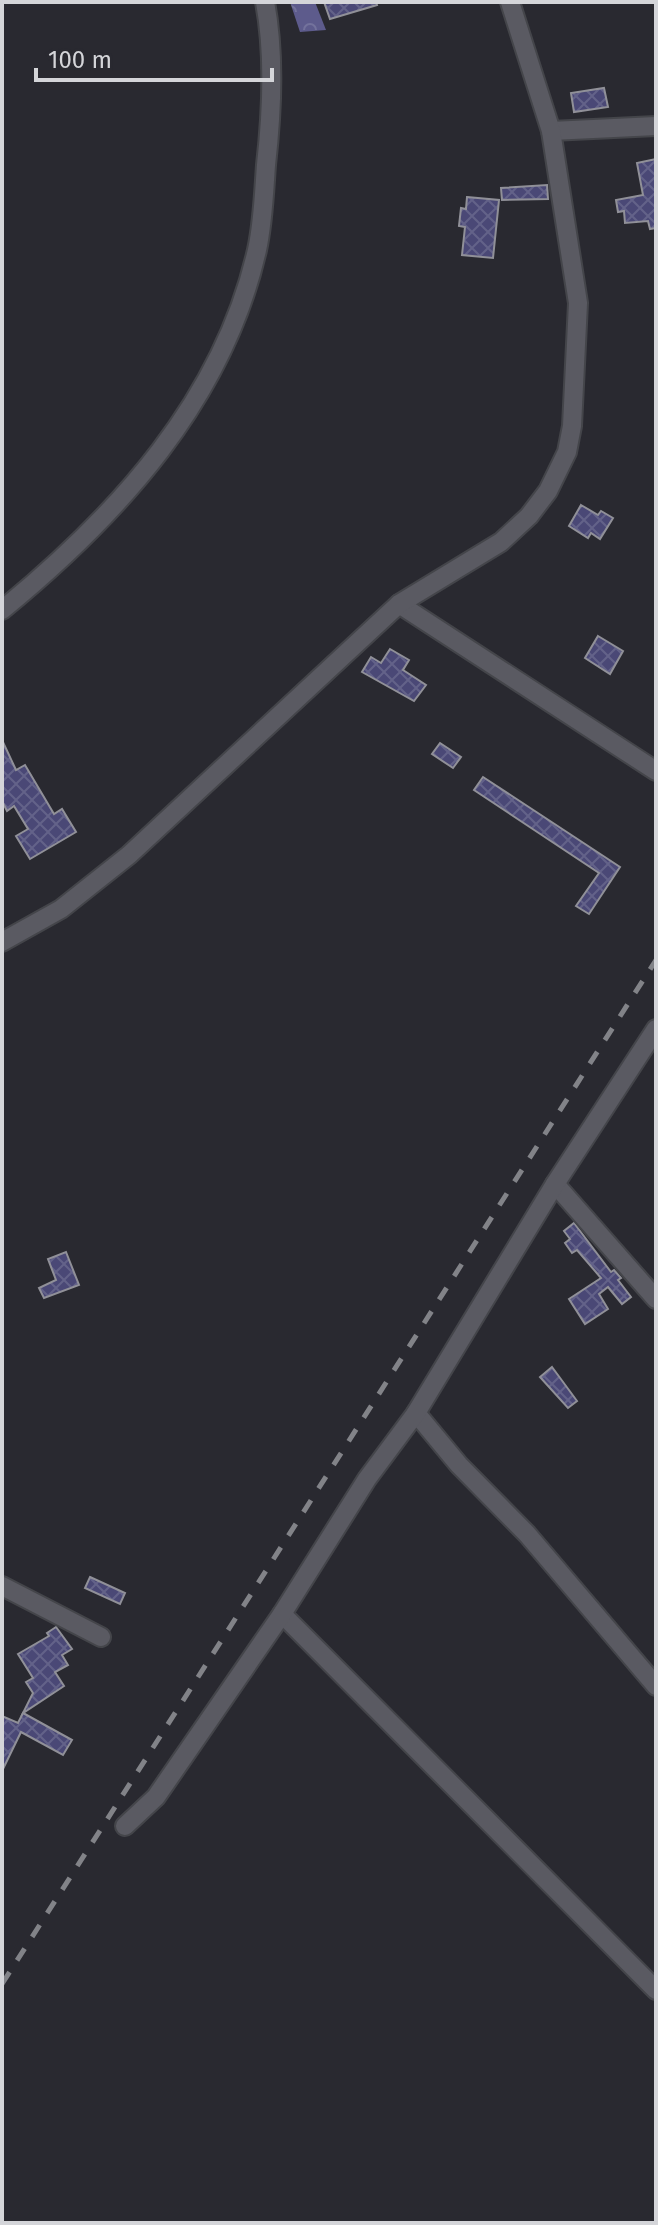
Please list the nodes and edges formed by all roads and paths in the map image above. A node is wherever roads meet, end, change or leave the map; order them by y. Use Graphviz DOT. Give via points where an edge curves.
graph roads {
  1 [pos="265,2"];
  2 [pos="510,2"];
  3 [pos="656,126"];
  4 [pos="551,131"];
  5 [pos="399,604"];
  6 [pos="2,610"];
  7 [pos="656,771"];
  8 [pos="2,942"];
  9 [pos="656,1029"];
  10 [pos="555,1184"];
  11 [pos="656,1299"];
  12 [pos="416,1413"];
  13 [pos="2,1586"];
  14 [pos="282,1614"];
  15 [pos="101,1637"];
  16 [pos="656,1686"];
  17 [pos="125,1826"];
  18 [pos="656,1990"];
  1 -- 6 [label="street" via="273,105 257,249 236,321 194,406 132,490"];
  2 -- 4 [label="street"];
  3 -- 4 [label="street"];
  4 -- 5 [label="street" via="578,303 567,452 548,491 501,542"];
  5 -- 7 [label="street"];
  5 -- 8 [label="street" via="129,855 61,909"];
  9 -- 10 [label="street"];
  10 -- 11 [label="street"];
  10 -- 12 [label="street"];
  12 -- 14 [label="street" via="367,1479"];
  12 -- 16 [label="street"];
  13 -- 15 [label="street"];
  14 -- 17 [label="street" via="156,1797"];
  14 -- 18 [label="street"];
}
